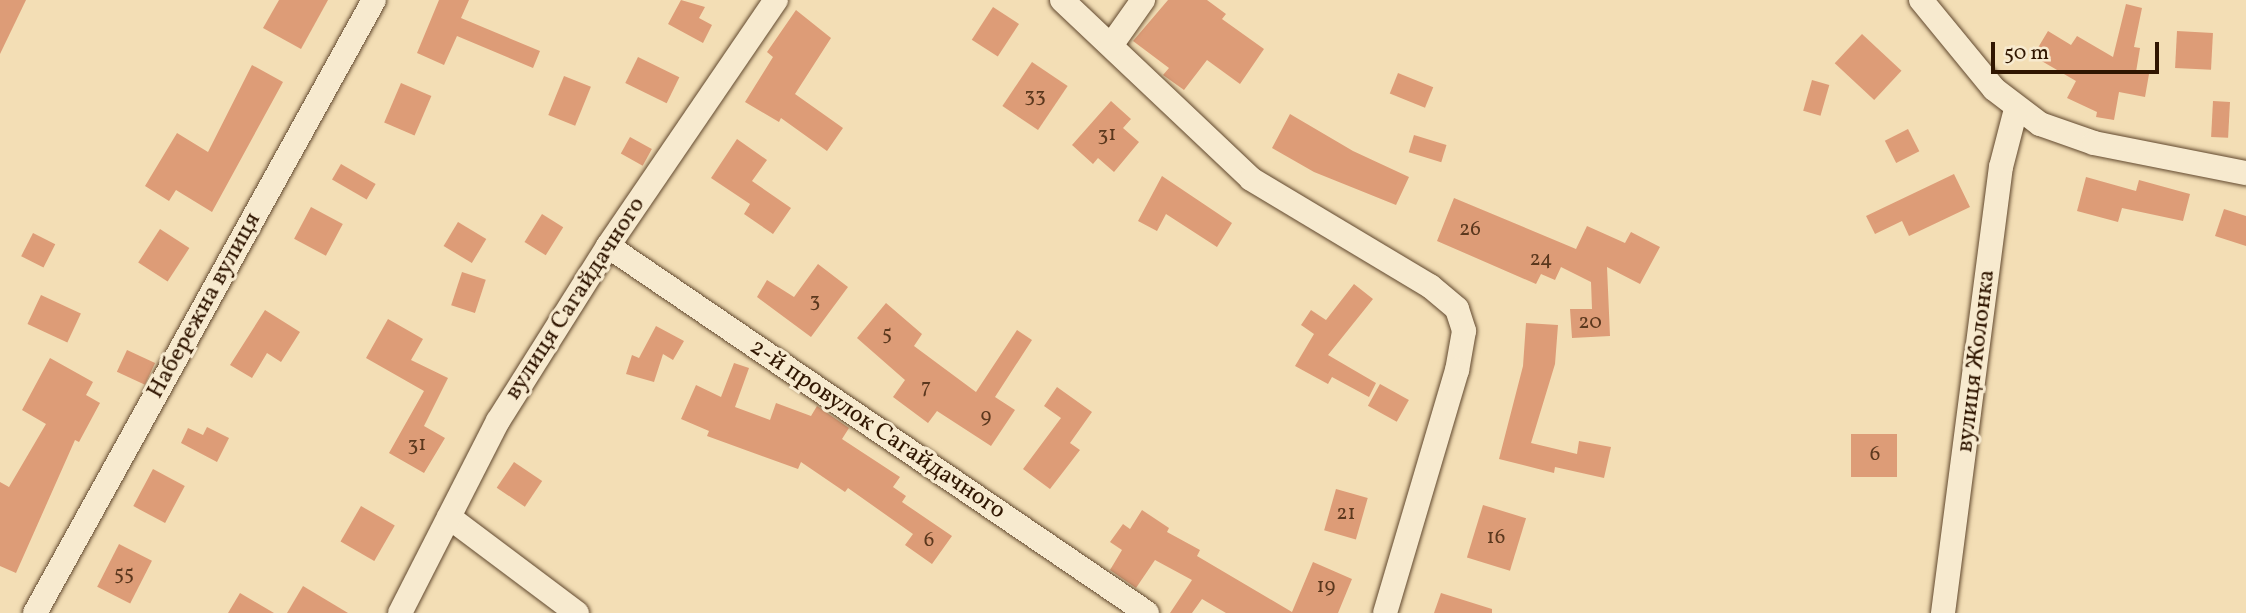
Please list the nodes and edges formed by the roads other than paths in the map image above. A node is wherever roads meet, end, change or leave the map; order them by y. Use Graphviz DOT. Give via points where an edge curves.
graph roads {
  1 [pos="374,0"];
  2 [pos="776,0"];
  3 [pos="1062,0"];
  4 [pos="1143,0"];
  5 [pos="1922,0"];
  6 [pos="1112,44"];
  7 [pos="2016,109"];
  8 [pos="2246,173"];
  9 [pos="608,246"];
  10 [pos="449,517"];
  11 [pos="36,613"];
  12 [pos="401,613"];
  13 [pos="577,613"];
  14 [pos="1146,613"];
  15 [pos="1385,613"];
  16 [pos="1942,613"];
  1 -- 11 [label="street, Набережна вулиця"];
  2 -- 9 [label="street, вулиця Сагайдачного"];
  3 -- 6 [label="street"];
  4 -- 6 [label="street"];
  5 -- 7 [label="street"];
  6 -- 15 [label="street" via="1251,179 1430,286 1457,309 1464,331 1457,370"];
  7 -- 8 [label="street" via="2068,136"];
  7 -- 16 [label="street, вулиця Жолонка" via="2001,167"];
  9 -- 10 [label="street, вулиця Сагайдачного" via="498,421"];
  9 -- 14 [label="street, 2-й провулок Сагайдачного"];
  10 -- 12 [label="street, вулиця Сагайдачного"];
  10 -- 13 [label="street"];
}
